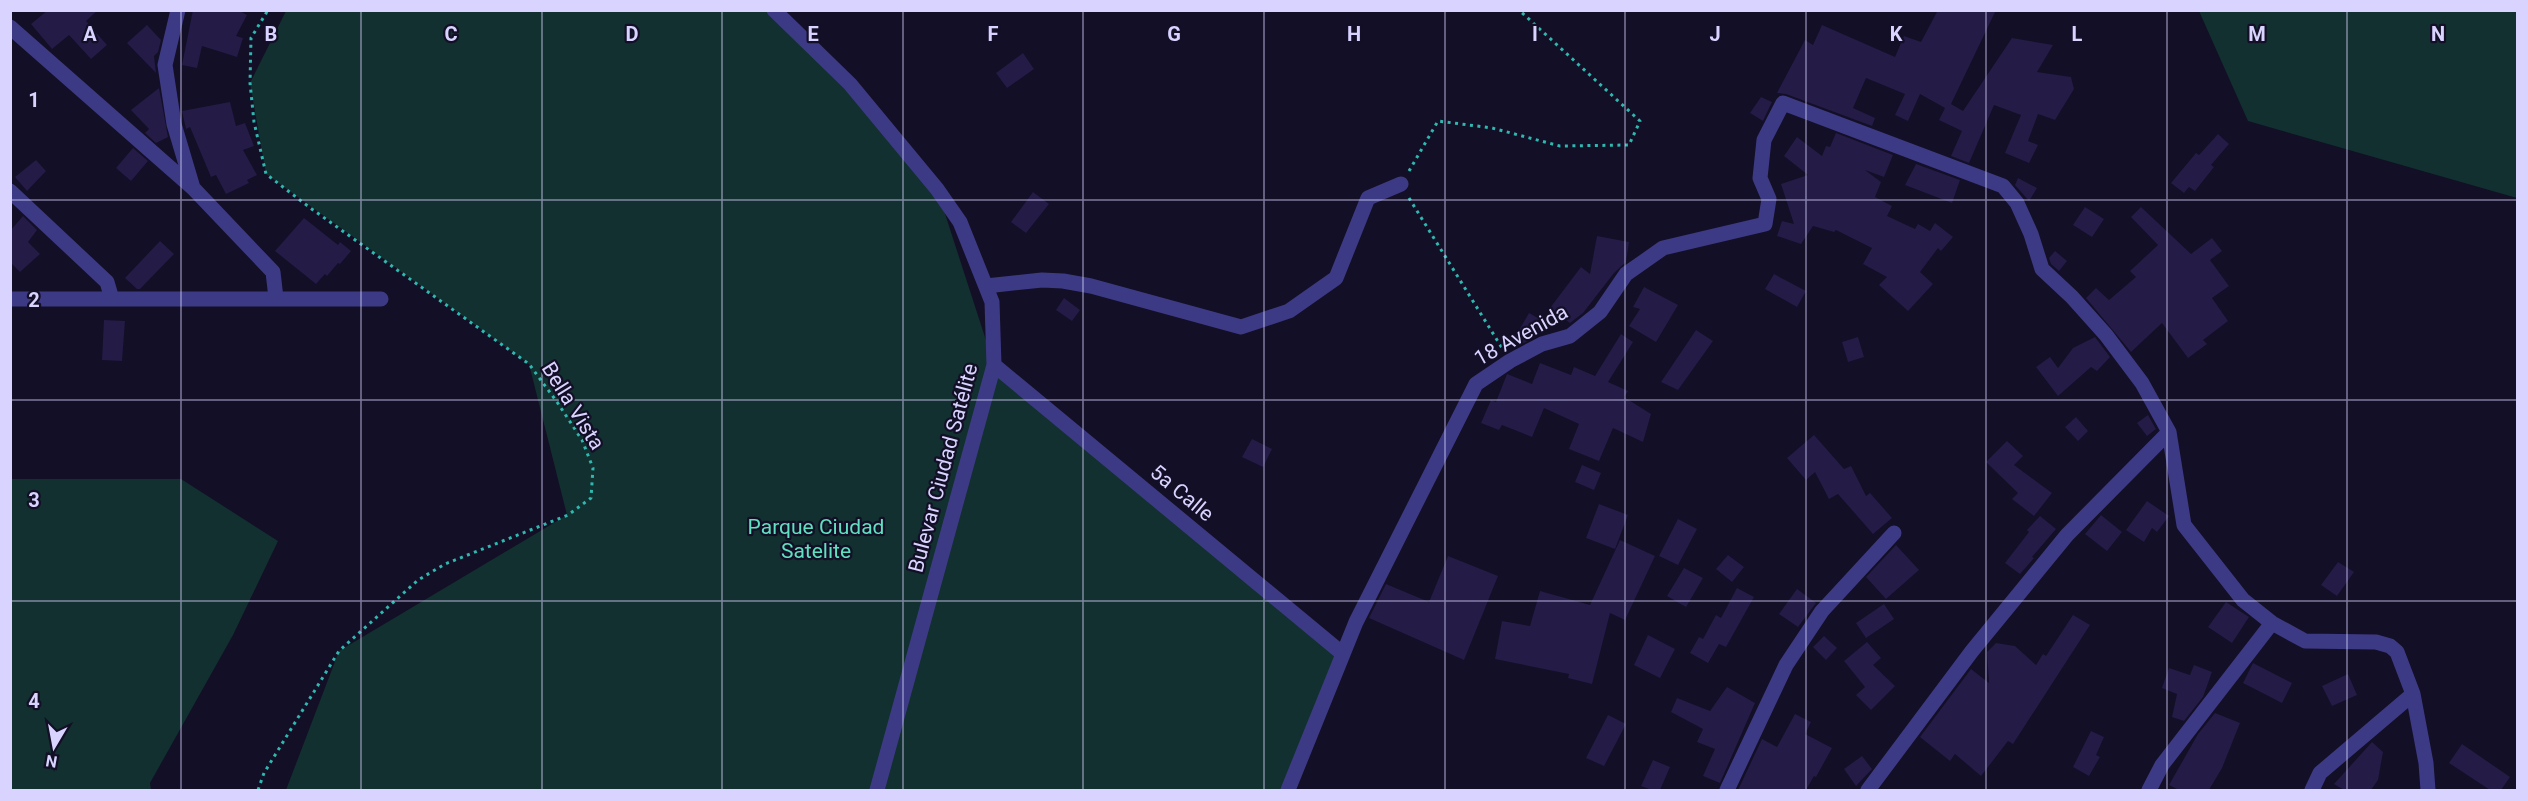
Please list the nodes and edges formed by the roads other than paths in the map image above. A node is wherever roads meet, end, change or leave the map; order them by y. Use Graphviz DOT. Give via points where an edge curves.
graph roads {
  1 [pos="178,10"];
  2 [pos="774,10"];
  3 [pos="10,27"];
  4 [pos="1401,184"];
  5 [pos="193,188"];
  6 [pos="10,191"];
  7 [pos="986,286"];
  8 [pos="276,298"];
  9 [pos="10,299"];
  10 [pos="112,299"];
  11 [pos="381,299"];
  12 [pos="994,365"];
  13 [pos="2169,432"];
  14 [pos="1894,533"];
  15 [pos="2272,622"];
  16 [pos="1343,654"];
  17 [pos="2413,694"];
  18 [pos="877,790"];
  19 [pos="1288,790"];
  20 [pos="1727,790"];
  21 [pos="1868,790"];
  22 [pos="2149,790"];
  23 [pos="2312,790"];
  24 [pos="2428,790"];
  1 -- 5 [label="street" via="165,65 174,124"];
  2 -- 7 [label="street, Bulevar Ciudad Satélite" via="850,84 937,189 960,222"];
  3 -- 5 [label="street"];
  4 -- 7 [label="street" via="1368,198 1336,278 1289,311 1241,327 1063,281"];
  5 -- 8 [label="street" via="273,272"];
  6 -- 10 [label="street" via="107,282"];
  7 -- 12 [label="street, Bulevar Ciudad Satélite" via="992,302"];
  8 -- 10 [label="street"];
  8 -- 11 [label="street"];
  9 -- 10 [label="street"];
  12 -- 16 [label="street, 5a Calle"];
  12 -- 18 [label="street, Bulevar Ciudad Satélite"];
  13 -- 15 [label="street" via="2184,525 2243,600"];
  13 -- 16 [label="street, 18 Avenida" via="2142,383 2106,335 2042,269 2017,203 2003,186 1783,103 1764,140 1760,178 1769,199 1765,224 1663,248 1626,274 1600,312 1570,336 1542,344 1476,384"];
  13 -- 21 [label="street" via="2067,535 1972,651"];
  14 -- 20 [label="street" via="1822,611 1786,665"];
  15 -- 17 [label="street" via="2305,641 2376,642 2390,646 2401,660"];
  15 -- 22 [label="street" via="2162,765"];
  16 -- 19 [label="street, 18 Avenida"];
  17 -- 23 [label="street" via="2320,773"];
  17 -- 24 [label="street"];
}
